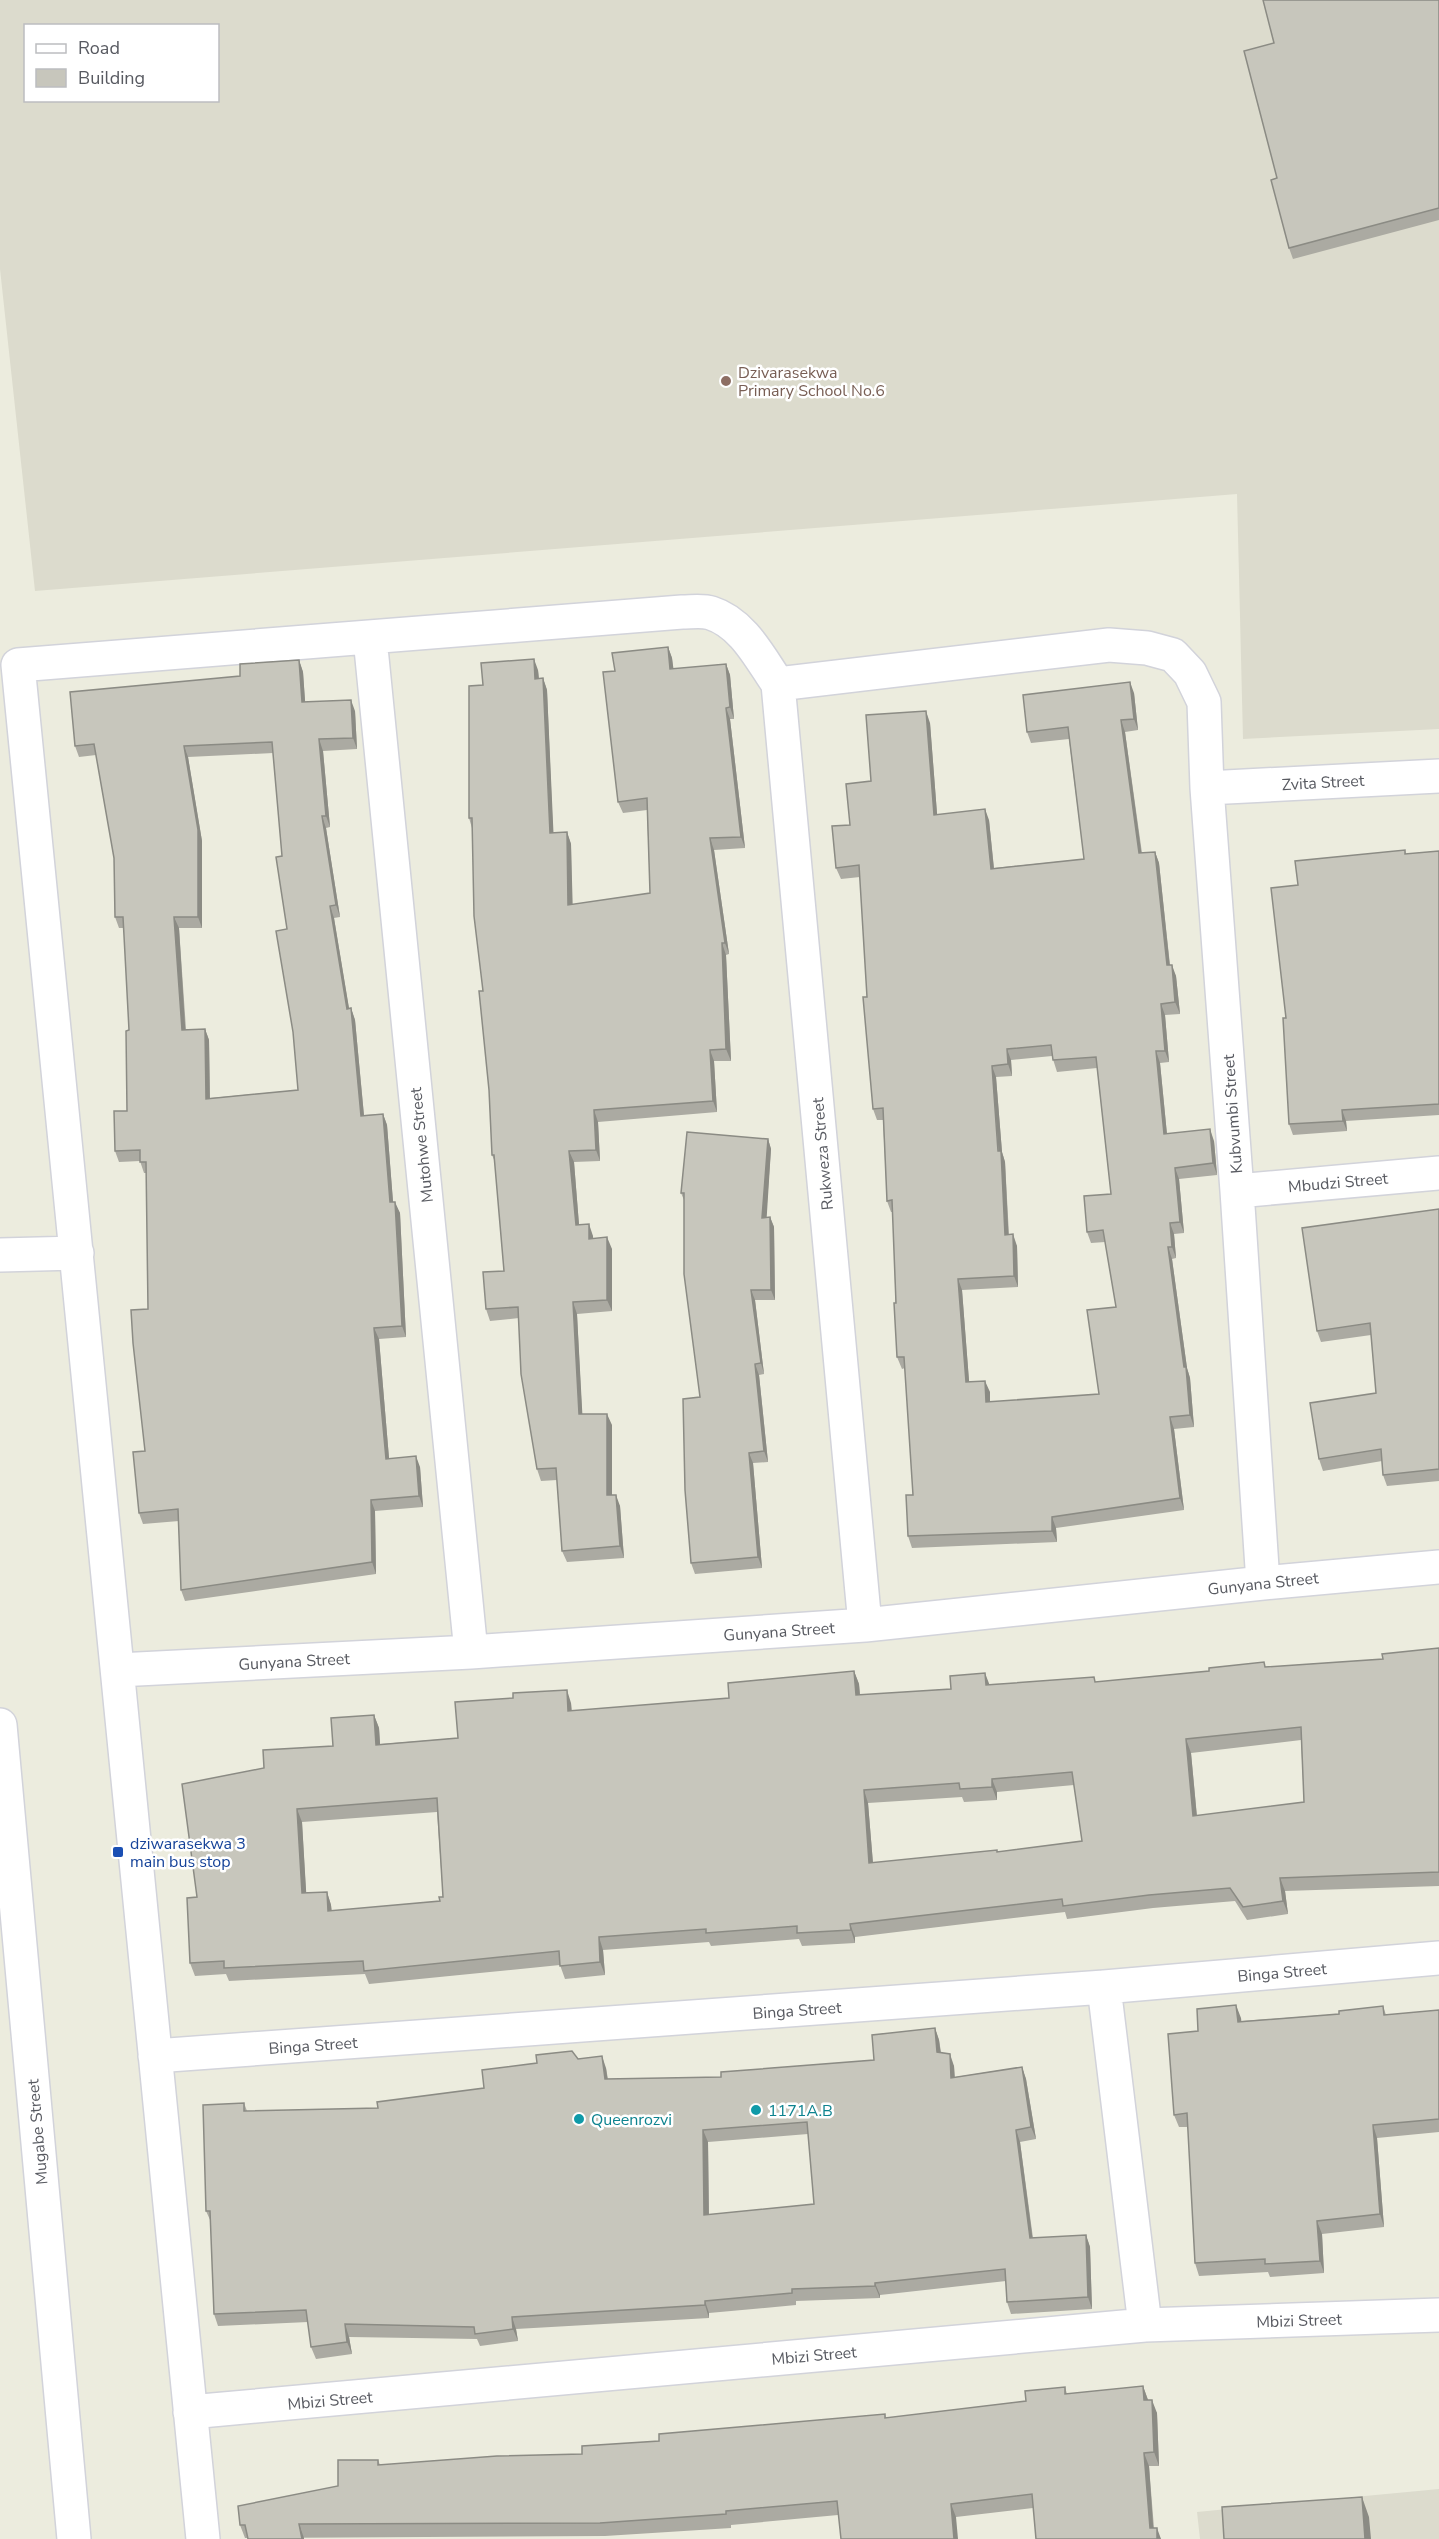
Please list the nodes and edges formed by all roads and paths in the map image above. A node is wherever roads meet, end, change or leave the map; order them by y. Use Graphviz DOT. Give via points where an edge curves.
graph roads {
  1 [pos="370,638"];
  2 [pos="778,684"];
  3 [pos="1439,776"];
  4 [pos="1207,788"];
  5 [pos="1439,1173"];
  6 [pos="1238,1191"];
  7 [pos="76,1252"];
  8 [pos="0,1255"];
  9 [pos="1439,1567"];
  10 [pos="1263,1583"];
  11 [pos="865,1625"];
  12 [pos="471,1652"];
  13 [pos="118,1670"];
  14 [pos="0,1725"];
  15 [pos="1439,1958"];
  16 [pos="1104,1987"];
  17 [pos="155,2056"];
  18 [pos="1439,2315"];
  19 [pos="1145,2325"];
  20 [pos="190,2412"];
  21 [pos="74,2539"];
  22 [pos="203,2539"];
  1 -- 2 [label="street" via="709,612 743,634"];
  1 -- 7 [label="street" via="18,665"];
  1 -- 12 [label="street, Mutohwe Street"];
  2 -- 4 [label="street, Kubvumbi Street" via="1108,645 1147,648 1173,655 1190,673 1204,702"];
  2 -- 11 [label="street, Rukweza Street"];
  3 -- 4 [label="street, Zvita Street"];
  4 -- 6 [label="street, Kubvumbi Street"];
  5 -- 6 [label="street, Mbudzi Street"];
  6 -- 10 [label="street, Kubvumbi Street"];
  7 -- 8 [label="street"];
  7 -- 13 [label="street"];
  9 -- 10 [label="street, Gunyana Street"];
  10 -- 11 [label="street, Gunyana Street"];
  11 -- 12 [label="street, Gunyana Street"];
  12 -- 13 [label="street, Gunyana Street"];
  13 -- 17 [label="street"];
  14 -- 21 [label="street, Mugabe Street"];
  15 -- 16 [label="street, Binga Street"];
  16 -- 17 [label="street, Binga Street"];
  16 -- 19 [label="street"];
  17 -- 20 [label="street"];
  18 -- 19 [label="street, Mbizi Street"];
  19 -- 20 [label="street, Mbizi Street"];
  20 -- 22 [label="street"];
}
